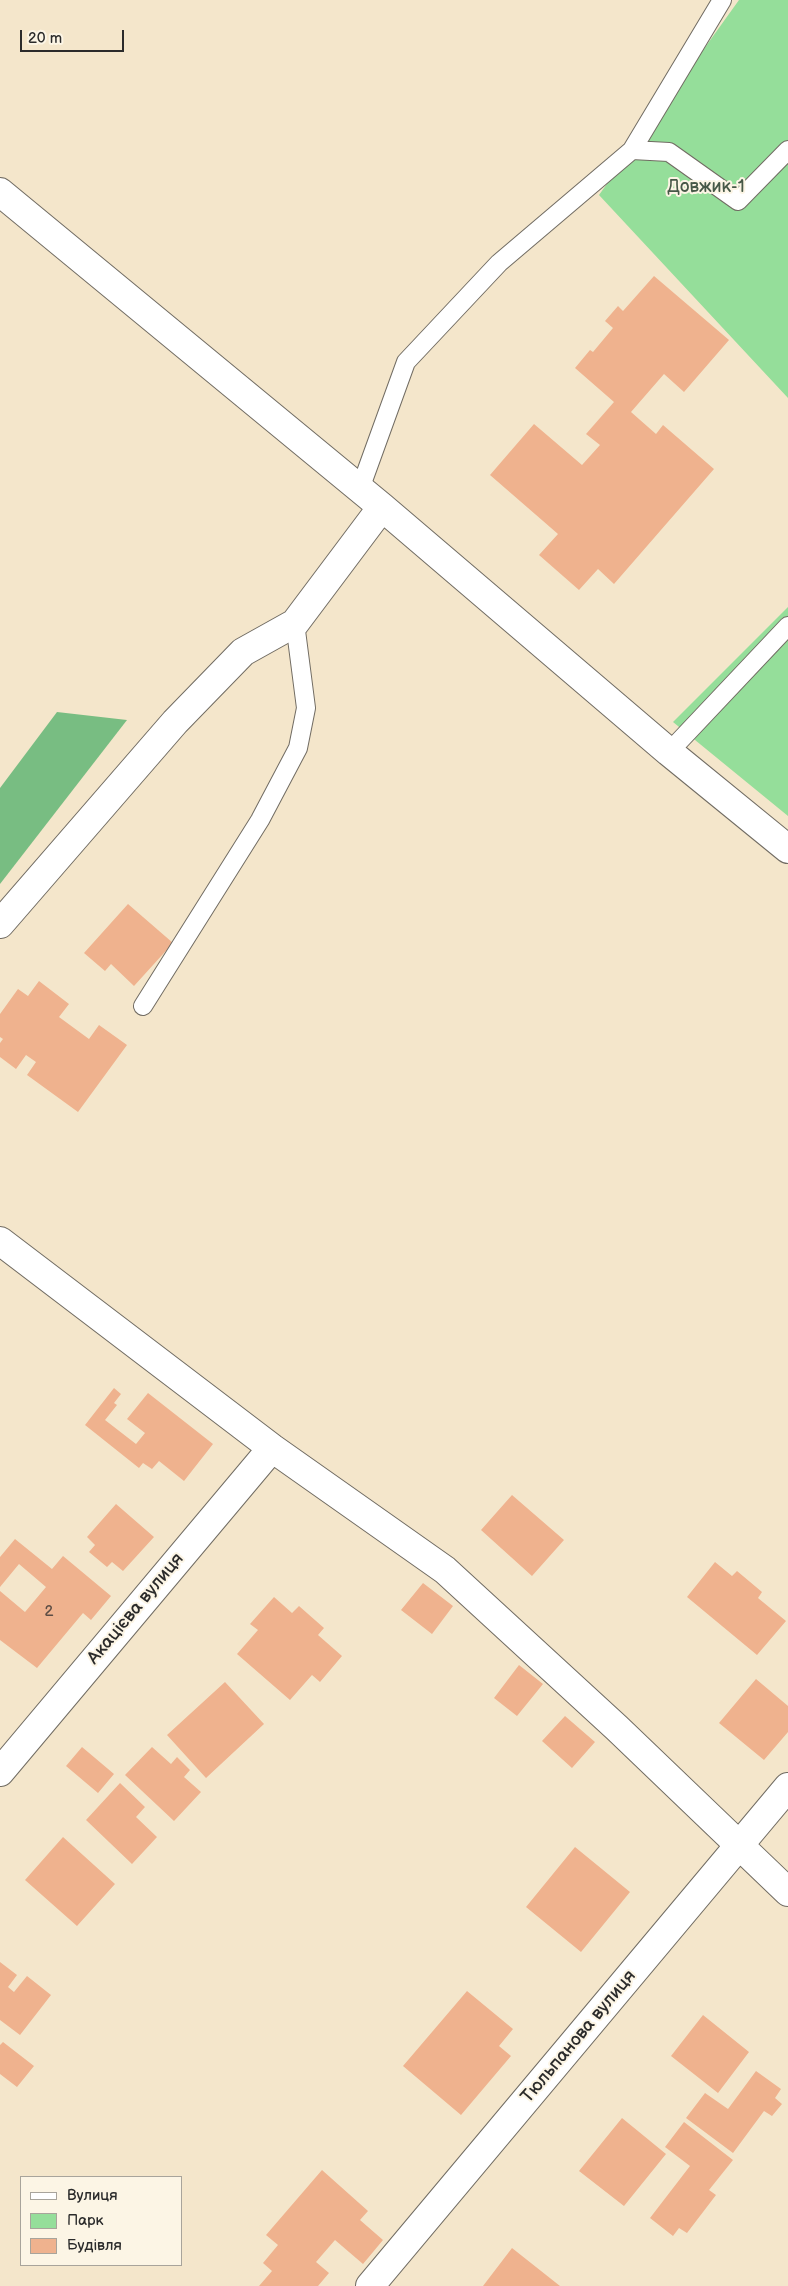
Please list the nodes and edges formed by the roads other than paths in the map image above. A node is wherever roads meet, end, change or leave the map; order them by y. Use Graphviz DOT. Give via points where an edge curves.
graph roads {
  1 [pos="722,0"];
  2 [pos="632,150"];
  3 [pos="788,150"];
  4 [pos="0,192"];
  5 [pos="360,489"];
  6 [pos="382,507"];
  7 [pos="295,623"];
  8 [pos="788,626"];
  9 [pos="669,752"];
  10 [pos="788,849"];
  11 [pos="0,924"];
  12 [pos="143,1006"];
  13 [pos="0,1241"];
  14 [pos="272,1448"];
  15 [pos="0,1772"];
  16 [pos="788,1787"];
  17 [pos="740,1846"];
  18 [pos="788,1892"];
  19 [pos="370,2286"];
  1 -- 2 [label="lane"];
  2 -- 3 [label="lane" via="669,152 738,201"];
  2 -- 5 [label="lane" via="499,263 406,362"];
  4 -- 5 [label="street"];
  5 -- 6 [label="street"];
  6 -- 7 [label="street"];
  6 -- 9 [label="street"];
  7 -- 11 [label="street" via="243,652 175,722"];
  7 -- 12 [label="lane" via="306,708 298,748 260,820"];
  8 -- 9 [label="lane"];
  9 -- 10 [label="street"];
  13 -- 14 [label="street"];
  14 -- 15 [label="street, Акацієва вулиця"];
  14 -- 17 [label="street" via="446,1570"];
  16 -- 17 [label="street, Тюльпанова вулиця"];
  17 -- 18 [label="street"];
  17 -- 19 [label="street, Тюльпанова вулиця"];
}
